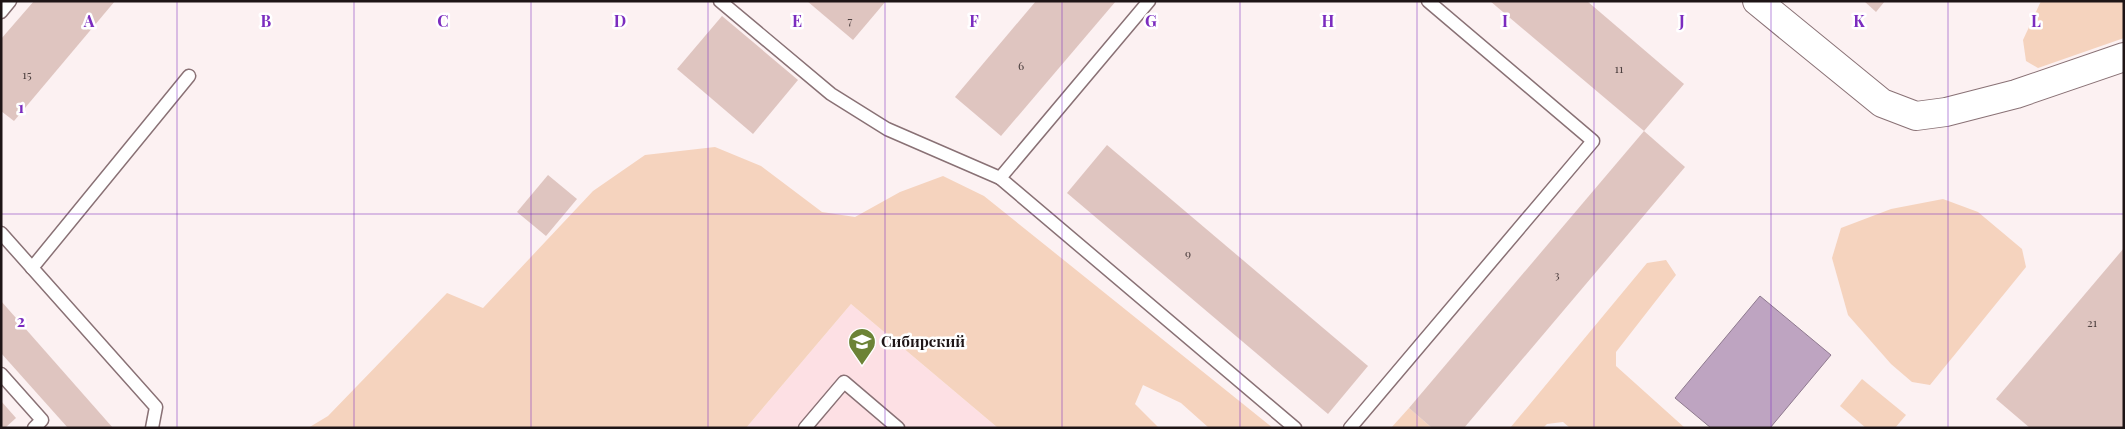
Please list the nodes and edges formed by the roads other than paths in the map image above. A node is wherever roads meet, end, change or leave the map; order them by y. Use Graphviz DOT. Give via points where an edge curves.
graph roads {
  1 [pos="10,1"];
  2 [pos="720,1"];
  3 [pos="1149,1"];
  4 [pos="1428,1"];
  5 [pos="1757,1"];
  6 [pos="1,12"];
  7 [pos="2124,56"];
  8 [pos="189,76"];
  9 [pos="1000,178"];
  10 [pos="1,233"];
  11 [pos="32,268"];
  12 [pos="1,374"];
  13 [pos="34,428"];
  14 [pos="152,428"];
  15 [pos="805,428"];
  16 [pos="898,428"];
  17 [pos="1295,428"];
  18 [pos="1350,428"];
  1 -- 6 [label="lane"];
  2 -- 9 [label="lane" via="831,94 887,129"];
  3 -- 9 [label="lane"];
  4 -- 18 [label="lane" via="1593,142"];
  5 -- 7 [label="street" via="1882,103 1916,116 1946,112 2016,94"];
  8 -- 11 [label="lane"];
  9 -- 17 [label="lane"];
  10 -- 11 [label="lane"];
  11 -- 14 [label="lane" via="156,407"];
  12 -- 13 [label="lane" via="42,420"];
  15 -- 16 [label="lane" via="844,382"];
}
